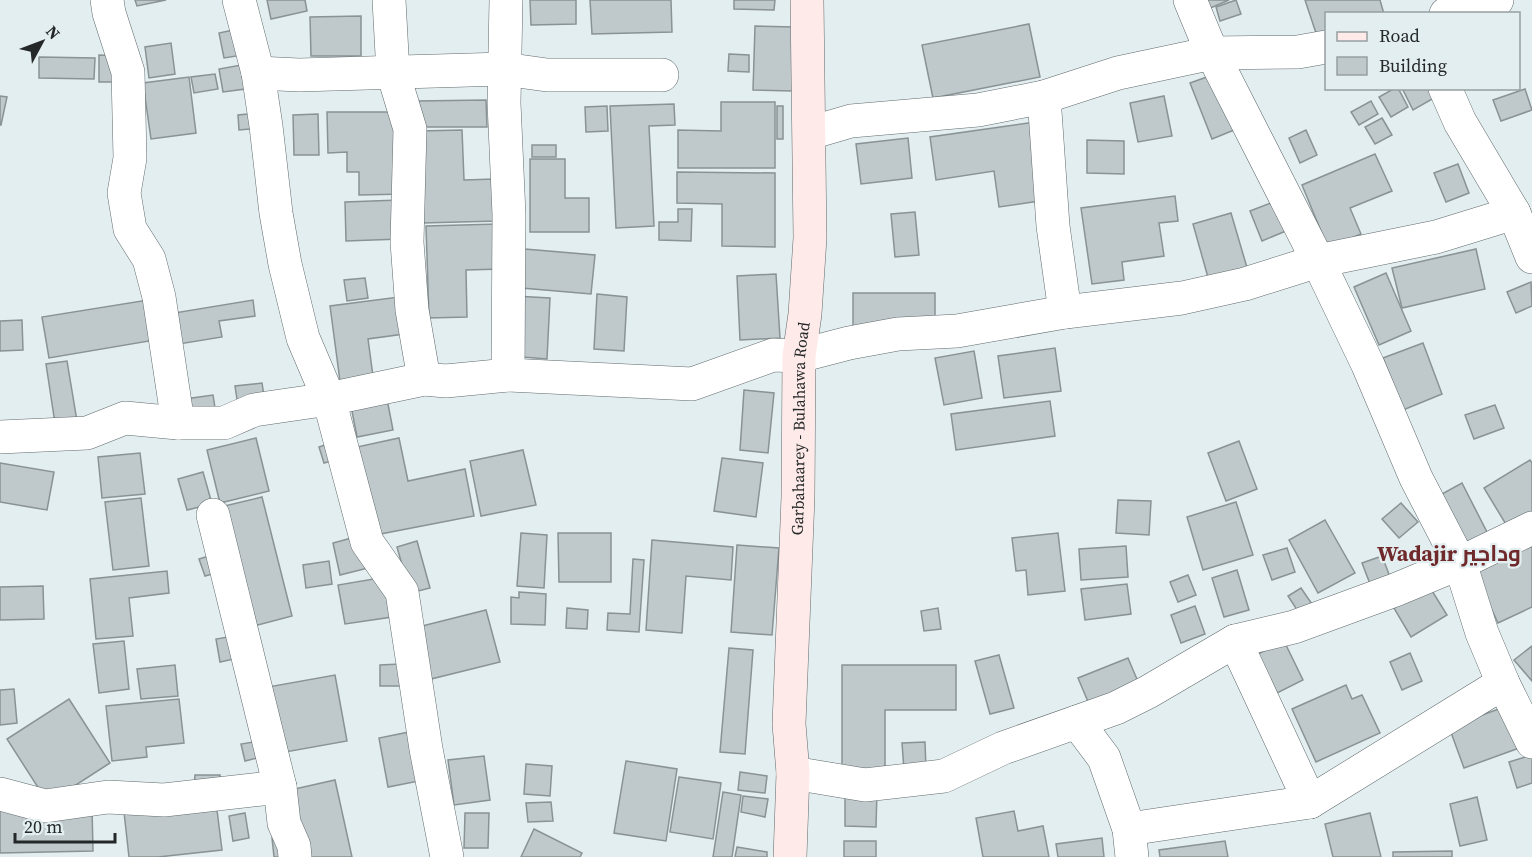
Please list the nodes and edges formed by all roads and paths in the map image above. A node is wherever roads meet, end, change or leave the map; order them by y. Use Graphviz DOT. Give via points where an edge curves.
graph roads {
  1 [pos="107,0"];
  2 [pos="239,0"];
  3 [pos="389,0"];
  4 [pos="507,0"];
  5 [pos="807,0"];
  6 [pos="1190,0"];
  7 [pos="1497,0"];
  8 [pos="1453,12"];
  9 [pos="1325,47"];
  10 [pos="1212,53"];
  11 [pos="504,69"];
  12 [pos="258,73"];
  13 [pos="393,73"];
  14 [pos="662,75"];
  15 [pos="1446,90"];
  16 [pos="1044,97"];
  17 [pos="810,133"];
  18 [pos="1514,213"];
  19 [pos="1532,258"];
  20 [pos="1318,261"];
  21 [pos="1065,312"];
  22 [pos="800,356"];
  23 [pos="508,375"];
  24 [pos="424,379"];
  25 [pos="329,399"];
  26 [pos="178,423"];
  27 [pos="0,437"];
  28 [pos="213,515"];
  29 [pos="1532,528"];
  30 [pos="1460,563"];
  31 [pos="1235,641"];
  32 [pos="1503,683"];
  33 [pos="1077,722"];
  34 [pos="1532,742"];
  35 [pos="793,773"];
  36 [pos="280,787"];
  37 [pos="0,794"];
  38 [pos="1310,802"];
  39 [pos="1131,843"];
  40 [pos="296,857"];
  41 [pos="447,857"];
  42 [pos="790,857"];
  1 -- 26 [label="street" via="128,72 130,158 124,193 130,229 149,259 159,297"];
  2 -- 12 [label="street"];
  3 -- 13 [label="street"];
  4 -- 11 [label="street"];
  5 -- 17 [label="main road, Garbahaarey - Bulahawa Road"];
  6 -- 10 [label="street"];
  7 -- 8 [label="street"];
  9 -- 10 [label="street" via="1298,52"];
  10 -- 16 [label="street" via="1118,73"];
  10 -- 20 [label="street"];
  11 -- 13 [label="street"];
  11 -- 14 [label="street" via="547,75"];
  11 -- 23 [label="street" via="509,215"];
  12 -- 13 [label="street"];
  12 -- 25 [label="street" via="285,264 303,338"];
  13 -- 24 [label="street" via="410,129 407,242 412,310"];
  15 -- 18 [label="street" via="1460,122"];
  16 -- 17 [label="street" via="978,110 851,121"];
  16 -- 21 [label="street" via="1053,226"];
  17 -- 22 [label="main road, Garbahaarey - Bulahawa Road" via="810,237"];
  18 -- 19 [label="street"];
  18 -- 20 [label="street" via="1437,237"];
  20 -- 21 [label="street" via="1245,284 1182,298"];
  20 -- 30 [label="street" via="1416,478"];
  21 -- 22 [label="street" via="957,331 898,334"];
  22 -- 23 [label="street" via="773,355 692,384"];
  22 -- 35 [label="main road, Garbahaarey - Bulahawa Road" via="789,724"];
  23 -- 24 [label="street" via="446,381"];
  24 -- 25 [label="street"];
  25 -- 26 [label="street" via="254,411 224,423"];
  25 -- 41 [label="street" via="366,542 402,592"];
  26 -- 27 [label="street" via="125,418 87,433"];
  28 -- 36 [label="street"];
  29 -- 30 [label="street"];
  30 -- 31 [label="street" via="1294,627"];
  30 -- 32 [label="street"];
  31 -- 33 [label="street" via="1148,692"];
  31 -- 38 [label="street"];
  32 -- 34 [label="street"];
  32 -- 38 [label="street"];
  33 -- 35 [label="street" via="1003,748 944,776 865,784"];
  33 -- 39 [label="street" via="1104,758"];
  35 -- 42 [label="main road, Garbahaarey - Bulahawa Road"];
  36 -- 37 [label="street" via="164,800 108,797 45,806"];
  36 -- 40 [label="street" via="284,823"];
  38 -- 39 [label="street"];
}
